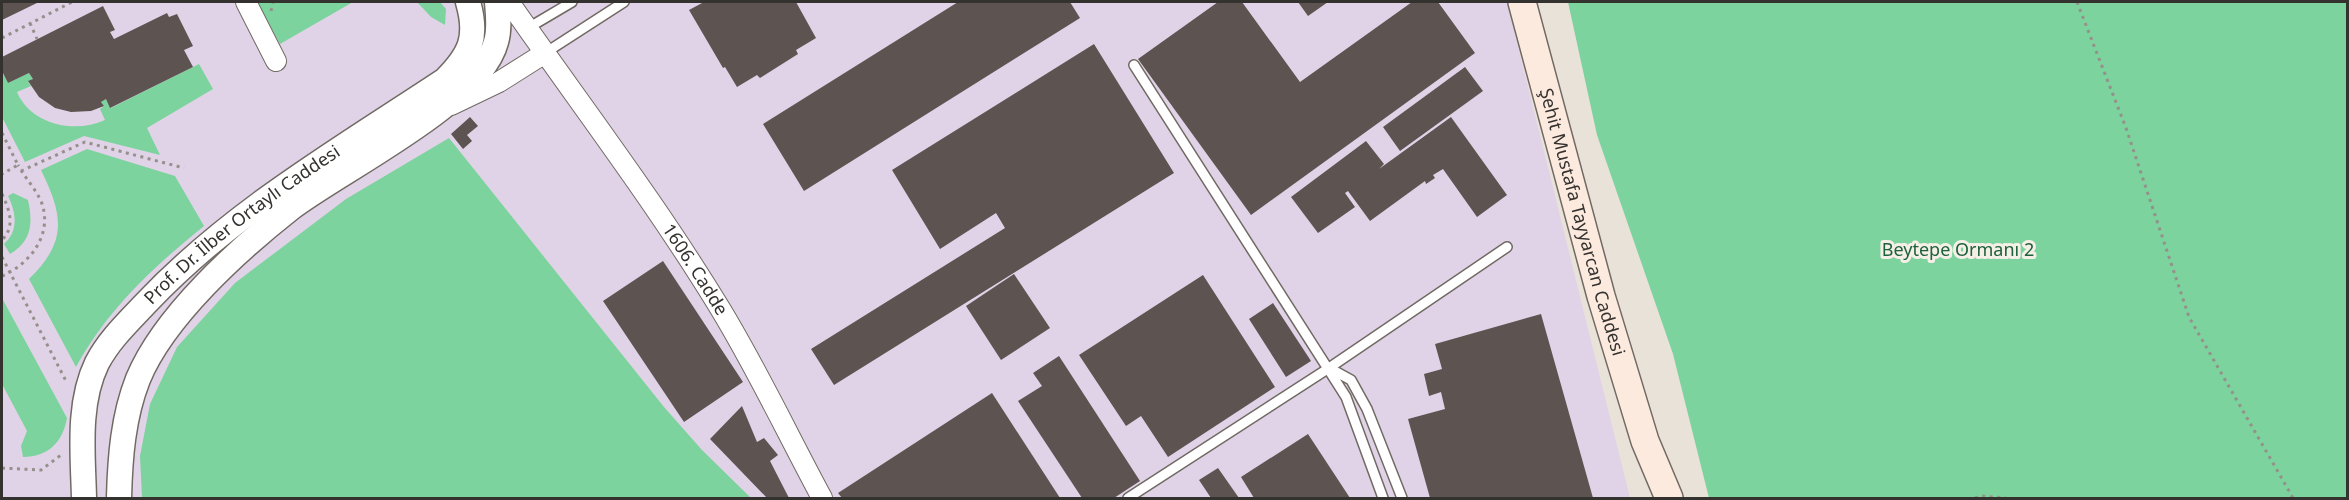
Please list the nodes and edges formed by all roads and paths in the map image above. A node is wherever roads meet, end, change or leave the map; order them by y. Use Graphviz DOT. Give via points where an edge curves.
graph roads {
  1 [pos="72,2"];
  2 [pos="246,2"];
  3 [pos="468,2"];
  4 [pos="572,2"];
  5 [pos="624,2"];
  6 [pos="1522,2"];
  7 [pos="2077,2"];
  8 [pos="511,3"];
  9 [pos="30,23"];
  10 [pos="528,28"];
  11 [pos="2,38"];
  12 [pos="37,39"];
  13 [pos="545,53"];
  14 [pos="276,61"];
  15 [pos="1134,65"];
  16 [pos="440,110"];
  17 [pos="2,133"];
  18 [pos="18,165"];
  19 [pos="184,168"];
  20 [pos="21,171"];
  21 [pos="2,174"];
  22 [pos="2,194"];
  23 [pos="2,240"];
  24 [pos="1507,247"];
  25 [pos="2,257"];
  26 [pos="10,273"];
  27 [pos="2,276"];
  28 [pos="1329,368"];
  29 [pos="68,384"];
  30 [pos="82,431"];
  31 [pos="1645,441"];
  32 [pos="2,468"];
  33 [pos="84,498"];
  34 [pos="119,498"];
  35 [pos="822,498"];
  36 [pos="1128,498"];
  37 [pos="1383,498"];
  38 [pos="1402,498"];
  39 [pos="1651,498"];
  40 [pos="1669,498"];
  41 [pos="1975,498"];
  42 [pos="2006,498"];
  43 [pos="2293,498"];
  1 -- 9 [label="path"];
  2 -- 14 [label="street"];
  3 -- 30 [label="street, Prof. Dr. İlber Ortaylı Caddesi" via="474,25 471,45 453,72 261,202 172,276 111,340 96,365"];
  4 -- 10 [label="lane"];
  5 -- 13 [label="lane"];
  6 -- 31 [label="main road, Şehit Mustafa Tayyarcan Caddesi" via="1587,246"];
  7 -- 43 [label="path" via="2126,128 2189,317"];
  8 -- 10 [label="street, 1606. Cadde"];
  8 -- 16 [label="street, Prof. Dr. İlber Ortaylı Caddesi" via="499,20 488,60"];
  9 -- 11 [label="path"];
  9 -- 12 [label="path"];
  10 -- 13 [label="street, 1606. Cadde"];
  13 -- 16 [label="street"];
  13 -- 35 [label="street, 1606. Cadde" via="722,312"];
  15 -- 28 [label="lane"];
  16 -- 34 [label="street, Prof. Dr. İlber Ortaylı Caddesi" via="293,207 254,239 178,316 139,377 129,406"];
  17 -- 18 [label="path"];
  18 -- 20 [label="path"];
  18 -- 21 [label="path"];
  19 -- 20 [label="path" via="85,142"];
  20 -- 26 [label="path" via="41,202 44,224 34,253"];
  22 -- 23 [label="path" via="11,216"];
  24 -- 28 [label="lane"];
  25 -- 26 [label="path"];
  26 -- 27 [label="path"];
  26 -- 29 [label="path"];
  28 -- 36 [label="lane"];
  28 -- 37 [label="lane" via="1346,397"];
  28 -- 38 [label="lane" via="1351,380 1367,409"];
  30 -- 32 [label="path" via="70,448 42,470"];
  30 -- 33 [label="street, Prof. Dr. İlber Ortaylı Caddesi"];
  31 -- 39 [label="main road, Şehit Mustafa Tayyarcan Caddesi"];
  31 -- 40 [label="main road, Şehit Mustafa Tayyarcan Caddesi"];
  41 -- 42 [label="path"];
}
